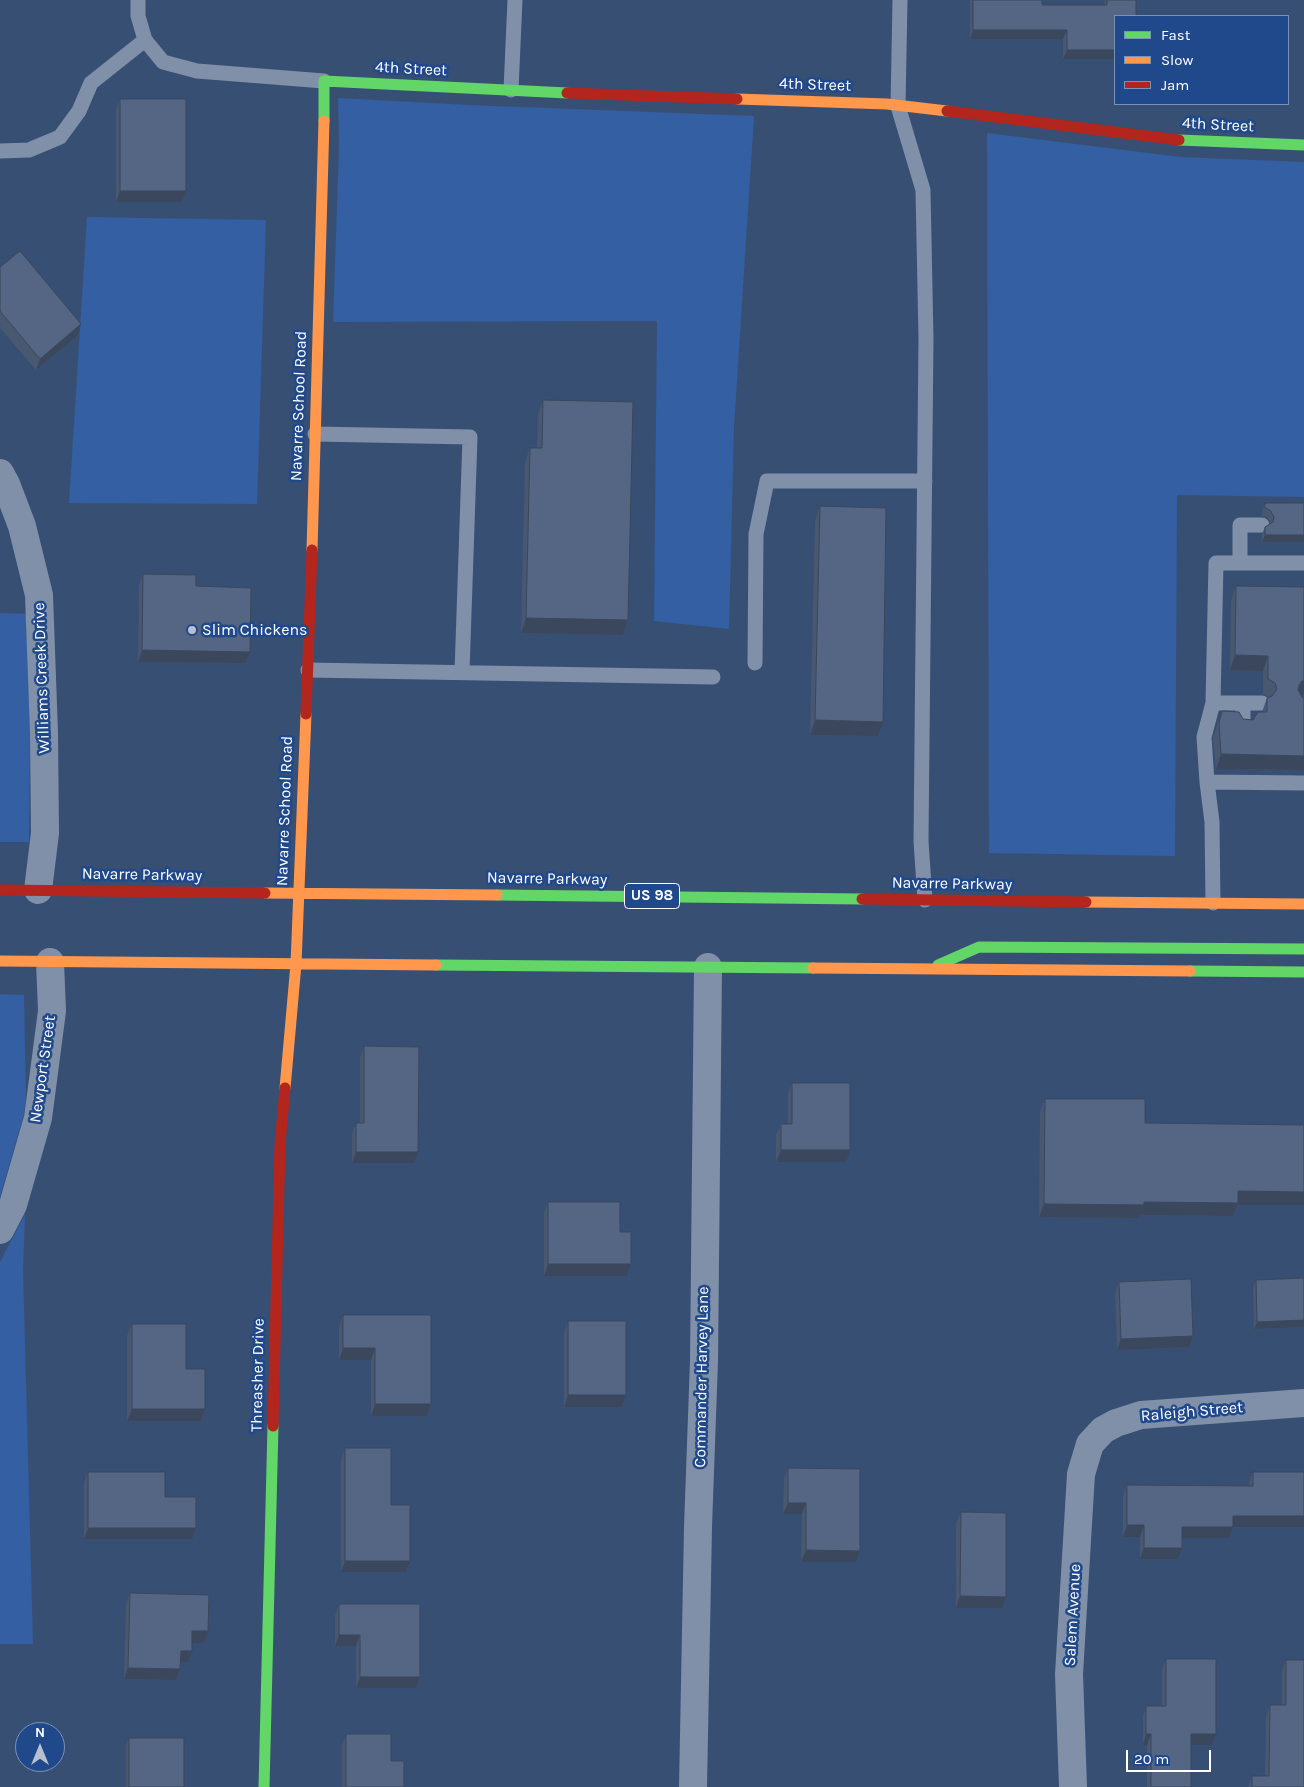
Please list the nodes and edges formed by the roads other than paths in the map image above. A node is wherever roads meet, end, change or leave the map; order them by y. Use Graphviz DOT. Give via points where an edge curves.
graph roads {
  1 [pos="138,0"];
  2 [pos="514,0"];
  3 [pos="900,0"];
  4 [pos="145,40"];
  5 [pos="324,81"];
  6 [pos="511,90"];
  7 [pos="898,106"];
  8 [pos="1304,146"];
  9 [pos="0,151"];
  10 [pos="315,434"];
  11 [pos="0,473"];
  12 [pos="925,481"];
  13 [pos="1262,525"];
  14 [pos="1240,563"];
  15 [pos="1304,563"];
  16 [pos="755,664"];
  17 [pos="308,670"];
  18 [pos="462,672"];
  19 [pos="713,677"];
  20 [pos="1213,703"];
  21 [pos="1243,703"];
  22 [pos="1262,703"];
  23 [pos="1243,726"];
  24 [pos="1206,782"];
  25 [pos="1304,783"];
  26 [pos="0,890"];
  27 [pos="38,890"];
  28 [pos="300,892"];
  29 [pos="925,900"];
  30 [pos="1214,903"];
  31 [pos="1304,904"];
  32 [pos="1304,949"];
  33 [pos="0,961"];
  34 [pos="50,962"];
  35 [pos="296,964"];
  36 [pos="708,967"];
  37 [pos="930,969"];
  38 [pos="1304,972"];
  39 [pos="0,1230"];
  40 [pos="1304,1403"];
  41 [pos="1090,1444"];
  42 [pos="264,1787"];
  43 [pos="693,1787"];
  44 [pos="1073,1787"];
  1 -- 4 [label="lane" via="138,16"];
  2 -- 6 [label="lane"];
  3 -- 7 [label="lane"];
  4 -- 5 [label="lane" via="163,62 197,71"];
  4 -- 9 [label="lane" via="91,83 79,110 60,137 29,150"];
  5 -- 6 [label="main road, 4th Street"];
  5 -- 10 [label="main road, Navarre School Road"];
  6 -- 7 [label="main road, 4th Street"];
  7 -- 8 [label="main road, 4th Street" via="1182,140"];
  7 -- 12 [label="lane" via="923,190"];
  10 -- 17 [label="main road, Navarre School Road"];
  10 -- 18 [label="lane" via="470,437"];
  11 -- 27 [label="street, Williams Creek Drive" via="22,526 39,595 45,833"];
  12 -- 16 [label="lane" via="767,481 756,534"];
  12 -- 29 [label="lane" via="921,841"];
  13 -- 14 [label="lane" via="1240,525"];
  14 -- 15 [label="lane"];
  14 -- 20 [label="lane" via="1216,563"];
  17 -- 18 [label="lane"];
  17 -- 28 [label="main road, Navarre School Road"];
  18 -- 19 [label="lane"];
  20 -- 21 [label="lane"];
  20 -- 24 [label="lane" via="1204,737"];
  21 -- 22 [label="lane"];
  21 -- 23 [label="lane"];
  24 -- 25 [label="lane" via="1242,776 1283,776"];
  24 -- 30 [label="lane" via="1212,822"];
  26 -- 27 [label="main road, Navarre Parkway / US 98"];
  27 -- 28 [label="main road, Navarre Parkway / US 98"];
  28 -- 29 [label="main road, Navarre Parkway / US 98"];
  28 -- 35 [label="main road, Navarre School Road"];
  29 -- 30 [label="main road, Navarre Parkway / US 98"];
  30 -- 31 [label="main road, Navarre Parkway / US 98"];
  32 -- 37 [label="main road" via="979,947"];
  33 -- 34 [label="main road"];
  34 -- 35 [label="main road"];
  34 -- 39 [label="street, Newport Street" via="52,1011 38,1118 13,1205"];
  35 -- 36 [label="main road"];
  35 -- 42 [label="main road, Threasher Drive" via="280,1144"];
  36 -- 37 [label="main road"];
  36 -- 43 [label="street, Commander Harvey Lane" via="704,1361"];
  37 -- 38 [label="main road"];
  40 -- 41 [label="street, Raleigh Street" via="1140,1415 1103,1430"];
  41 -- 44 [label="street, Salem Avenue" via="1081,1474 1069,1674"];
}
